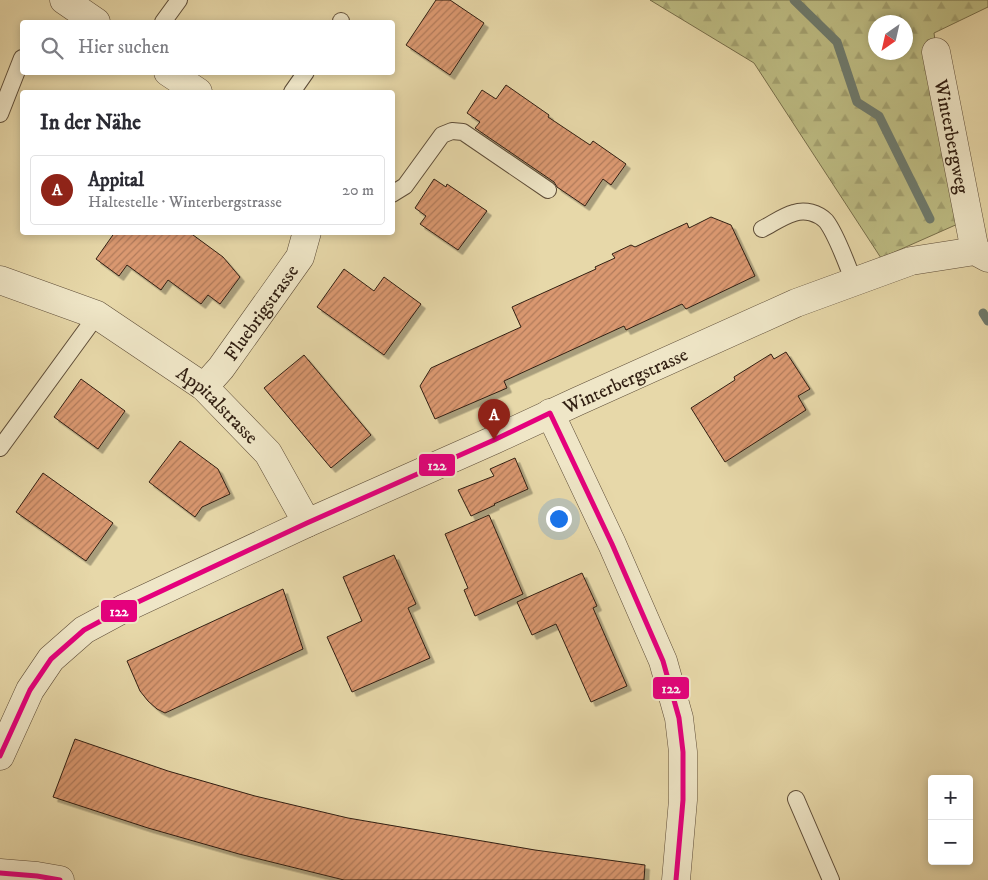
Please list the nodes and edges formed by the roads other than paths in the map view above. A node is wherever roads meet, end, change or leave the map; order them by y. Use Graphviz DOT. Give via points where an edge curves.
graph roads {
  1 [pos="64,0"];
  2 [pos="179,0"];
  3 [pos="93,20"];
  4 [pos="164,20"];
  5 [pos="936,52"];
  6 [pos="20,63"];
  7 [pos="172,75"];
  8 [pos="304,75"];
  9 [pos="195,90"];
  10 [pos="293,90"];
  11 [pos="0,114"];
  12 [pos="548,190"];
  13 [pos="395,192"];
  14 [pos="762,229"];
  15 [pos="307,235"];
  16 [pos="982,254"];
  17 [pos="0,280"];
  18 [pos="854,282"];
  19 [pos="97,315"];
  20 [pos="204,387"];
  21 [pos="550,414"];
  22 [pos="0,448"];
  23 [pos="306,523"];
  24 [pos="0,756"];
  25 [pos="796,799"];
  26 [pos="0,873"];
  27 [pos="60,880"];
  28 [pos="676,880"];
  29 [pos="831,880"];
  1 -- 3 [label="street"];
  2 -- 4 [label="lane"];
  5 -- 16 [label="street, Winterbergweg"];
  6 -- 11 [label="lane"];
  7 -- 9 [label="street"];
  8 -- 10 [label="lane"];
  12 -- 13 [label="lane" via="463,132 452,131 442,135 405,186"];
  14 -- 18 [label="lane" via="794,212 819,215 835,236"];
  15 -- 20 [label="street, Fluebrigstrasse" via="300,257"];
  16 -- 18 [label="street, Winterbergstrasse" via="911,261"];
  17 -- 19 [label="street, Appitalstrasse"];
  18 -- 21 [label="street, Winterbergstrasse" via="796,303"];
  19 -- 20 [label="street, Appitalstrasse"];
  19 -- 22 [label="lane"];
  20 -- 23 [label="street, Appitalstrasse" via="268,453"];
  21 -- 23 [label="street, Winterbergstrasse"];
  21 -- 28 [label="street" via="663,661 679,718 683,800"];
  23 -- 24 [label="street, Winterbergstrasse" via="84,630 51,659 30,690"];
  25 -- 29 [label="lane"];
  26 -- 27 [label="street"];
}
